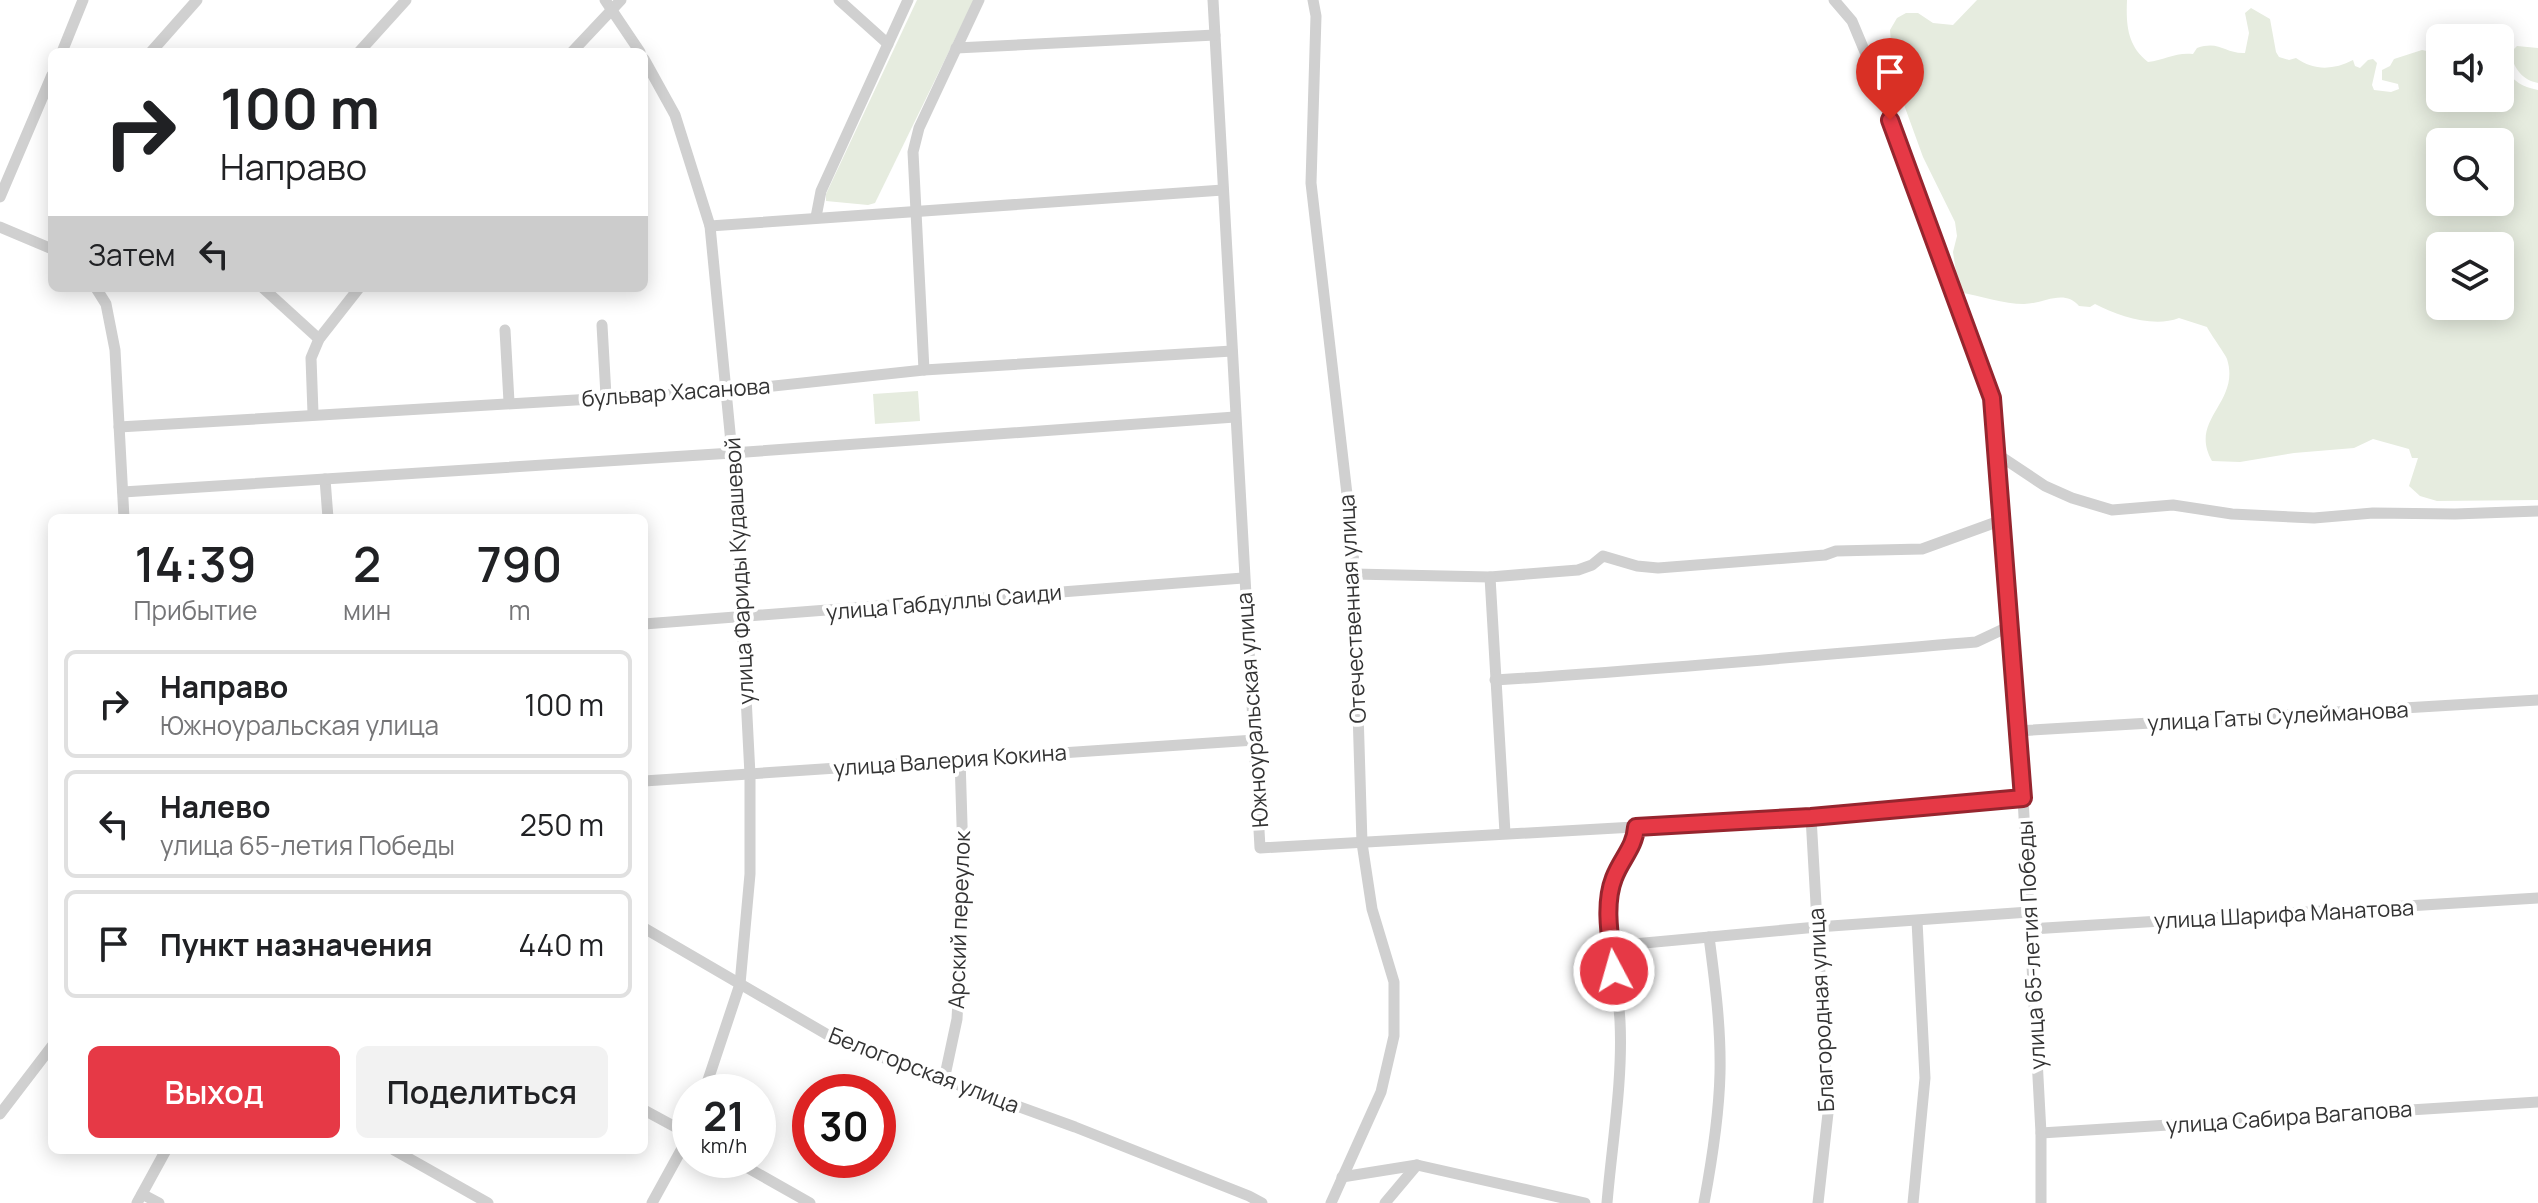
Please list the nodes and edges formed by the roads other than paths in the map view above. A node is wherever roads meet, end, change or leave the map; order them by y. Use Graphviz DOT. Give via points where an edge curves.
graph roads {
  1 [pos="83,0"];
  2 [pos="197,0"];
  3 [pos="406,0"];
  4 [pos="839,0"];
  5 [pos="908,0"];
  6 [pos="979,0"];
  7 [pos="1213,0"];
  8 [pos="1313,0"];
  9 [pos="1834,0"];
  10 [pos="613,3"];
  11 [pos="1215,35"];
  12 [pos="888,44"];
  13 [pos="64,48"];
  14 [pos="155,48"];
  15 [pos="363,48"];
  16 [pos="575,48"];
  17 [pos="638,48"];
  18 [pos="956,48"];
  19 [pos="648,66"];
  20 [pos="48,94"];
  21 [pos="1223,190"];
  22 [pos="0,197"];
  23 [pos="915,211"];
  24 [pos="816,217"];
  25 [pos="710,226"];
  26 [pos="0,227"];
  27 [pos="48,247"];
  28 [pos="98,292"];
  29 [pos="267,292"];
  30 [pos="356,292"];
  31 [pos="602,325"];
  32 [pos="505,330"];
  33 [pos="319,339"];
  34 [pos="1232,351"];
  35 [pos="924,370"];
  36 [pos="727,391"];
  37 [pos="606,396"];
  38 [pos="509,402"];
  39 [pos="313,413"];
  40 [pos="1235,417"];
  41 [pos="119,427"];
  42 [pos="732,453"];
  43 [pos="1997,454"];
  44 [pos="325,479"];
  45 [pos="123,492"];
  46 [pos="2538,511"];
  47 [pos="124,514"];
  48 [pos="328,514"];
  49 [pos="2002,520"];
  50 [pos="1354,574"];
  51 [pos="1490,577"];
  52 [pos="1243,578"];
  53 [pos="742,618"];
  54 [pos="648,624"];
  55 [pos="2010,626"];
  56 [pos="1495,680"];
  57 [pos="2538,700"];
  58 [pos="2017,731"];
  59 [pos="1255,740"];
  60 [pos="960,758"];
  61 [pos="750,775"];
  62 [pos="648,781"];
  63 [pos="2023,798"];
  64 [pos="1811,817"];
  65 [pos="1636,827"];
  66 [pos="1505,833"];
  67 [pos="1362,843"];
  68 [pos="2538,898"];
  69 [pos="2029,912"];
  70 [pos="1917,921"];
  71 [pos="1817,927"];
  72 [pos="2030,929"];
  73 [pos="648,930"];
  74 [pos="1709,937"];
  75 [pos="1612,946"];
  76 [pos="740,984"];
  77 [pos="48,1051"];
  78 [pos="710,1074"];
  79 [pos="944,1080"];
  80 [pos="2538,1102"];
  81 [pos="648,1112"];
  82 [pos="0,1114"];
  83 [pos="672,1125"];
  84 [pos="2041,1133"];
  85 [pos="164,1154"];
  86 [pos="401,1154"];
  87 [pos="1417,1165"];
  88 [pos="672,1167"];
  89 [pos="1342,1177"];
  90 [pos="766,1178"];
  91 [pos="139,1198"];
  92 [pos="1247,1199"];
  93 [pos="159,1203"];
  94 [pos="488,1203"];
  95 [pos="652,1203"];
  96 [pos="810,1203"];
  97 [pos="1262,1203"];
  98 [pos="1331,1203"];
  99 [pos="1385,1203"];
  100 [pos="1585,1203"];
  101 [pos="1607,1203"];
  102 [pos="1704,1203"];
  103 [pos="1818,1203"];
  104 [pos="1913,1203"];
  105 [pos="2041,1203"];
  1 -- 13 [label="street"];
  2 -- 14 [label="street"];
  3 -- 15 [label="street"];
  4 -- 12 [label="street"];
  5 -- 12 [label="street"];
  6 -- 18 [label="street"];
  7 -- 11 [label="street, Южноуральская улица"];
  8 -- 50 [label="street, Отечественная улица" via="1311,183"];
  9 -- 43 [label="street, улица 65-летия Победы" via="1852,21 1870,64 1987,384"];
  10 -- 16 [label="street"];
  10 -- 17 [label="street"];
  11 -- 18 [label="street"];
  11 -- 21 [label="street, Южноуральская улица"];
  12 -- 24 [label="street" via="821,191"];
  18 -- 23 [label="street" via="915,142"];
  19 -- 25 [label="street, улица Фариды Кудашевой" via="675,115"];
  20 -- 22 [label="street"];
  21 -- 23 [label="street"];
  21 -- 34 [label="street, Южноуральская улица"];
  23 -- 24 [label="street"];
  23 -- 35 [label="street"];
  24 -- 25 [label="street"];
  25 -- 36 [label="street, улица Фариды Кудашевой"];
  26 -- 27 [label="street"];
  28 -- 41 [label="street" via="112,328"];
  29 -- 33 [label="street"];
  30 -- 33 [label="street"];
  31 -- 37 [label="street"];
  32 -- 38 [label="street"];
  33 -- 39 [label="street" via="311,358"];
  34 -- 35 [label="street, бульвар Хасанова"];
  34 -- 40 [label="street, Южноуральская улица"];
  35 -- 36 [label="street, бульвар Хасанова"];
  36 -- 37 [label="street, бульвар Хасанова"];
  36 -- 42 [label="street, улица Фариды Кудашевой"];
  37 -- 38 [label="street, бульвар Хасанова"];
  38 -- 39 [label="street, бульвар Хасанова"];
  39 -- 41 [label="street, бульвар Хасанова"];
  40 -- 42 [label="street"];
  40 -- 52 [label="street, Южноуральская улица"];
  41 -- 45 [label="street"];
  42 -- 44 [label="street"];
  42 -- 53 [label="street, улица Фариды Кудашевой"];
  43 -- 46 [label="street" via="2045,486 2112,510 2173,505 2314,518"];
  43 -- 49 [label="street, улица 65-летия Победы"];
  44 -- 45 [label="street"];
  44 -- 48 [label="street"];
  45 -- 47 [label="street"];
  49 -- 51 [label="street" via="1922,549 1836,551 1658,568 1603,556 1578,570"];
  49 -- 55 [label="street, улица 65-летия Победы"];
  50 -- 51 [label="street"];
  50 -- 67 [label="street, Отечественная улица"];
  51 -- 56 [label="street"];
  52 -- 53 [label="street, улица Габдуллы Саиди"];
  52 -- 59 [label="street, Южноуральская улица"];
  53 -- 54 [label="street, улица Габдуллы Саиди"];
  53 -- 61 [label="street, улица Фариды Кудашевой"];
  55 -- 56 [label="street" via="1976,642"];
  55 -- 58 [label="street, улица 65-летия Победы"];
  56 -- 66 [label="street"];
  57 -- 58 [label="street, улица Гаты Сулейманова"];
  58 -- 63 [label="street, улица 65-летия Победы"];
  59 -- 60 [label="street, улица Валерия Кокина"];
  59 -- 67 [label="street, Южноуральская улица" via="1260,848"];
  60 -- 61 [label="street, улица Валерия Кокина"];
  60 -- 79 [label="street, Арский переулок" via="964,890 957,1019"];
  61 -- 62 [label="street, улица Валерия Кокина"];
  61 -- 76 [label="street, улица Фариды Кудашевой" via="750,874"];
  63 -- 64 [label="street, Южноуральская улица"];
  63 -- 69 [label="street, улица 65-летия Победы"];
  64 -- 65 [label="street, Южноуральская улица"];
  64 -- 71 [label="street, Благородная улица"];
  65 -- 66 [label="street, Южноуральская улица"];
  65 -- 75 [label="street" via="1635,841 1613,879"];
  66 -- 67 [label="street, Южноуральская улица"];
  67 -- 89 [label="street, Отечественная улица" via="1372,909 1394,982 1394,1036 1381,1092"];
  68 -- 72 [label="street, улица Шарифа Манатова"];
  69 -- 70 [label="street"];
  69 -- 72 [label="street, улица 65-летия Победы"];
  70 -- 71 [label="street"];
  70 -- 104 [label="street" via="1925,1078"];
  71 -- 74 [label="street"];
  71 -- 103 [label="street, Благородная улица" via="1828,1113"];
  72 -- 84 [label="street, улица 65-летия Победы"];
  73 -- 76 [label="street, Белогорская улица"];
  74 -- 75 [label="street"];
  74 -- 102 [label="street" via="1720,1072"];
  75 -- 101 [label="street" via="1620,1021 1619,1088"];
  76 -- 78 [label="street, улица Фариды Кудашевой"];
  76 -- 79 [label="street, Белогорская улица" via="840,1042"];
  77 -- 82 [label="street"];
  79 -- 92 [label="street, Белогорская улица" via="1075,1127"];
  80 -- 84 [label="street, улица Сабира Вагапова"];
  81 -- 83 [label="street"];
  84 -- 105 [label="street, улица 65-летия Победы"];
  85 -- 91 [label="street"];
  86 -- 94 [label="street"];
  87 -- 89 [label="street"];
  87 -- 99 [label="street"];
  87 -- 100 [label="street"];
  88 -- 95 [label="street"];
  89 -- 98 [label="street, Отечественная улица"];
  90 -- 96 [label="street"];
  91 -- 93 [label="street"];
  92 -- 97 [label="street, Белогорская улица"];
}
